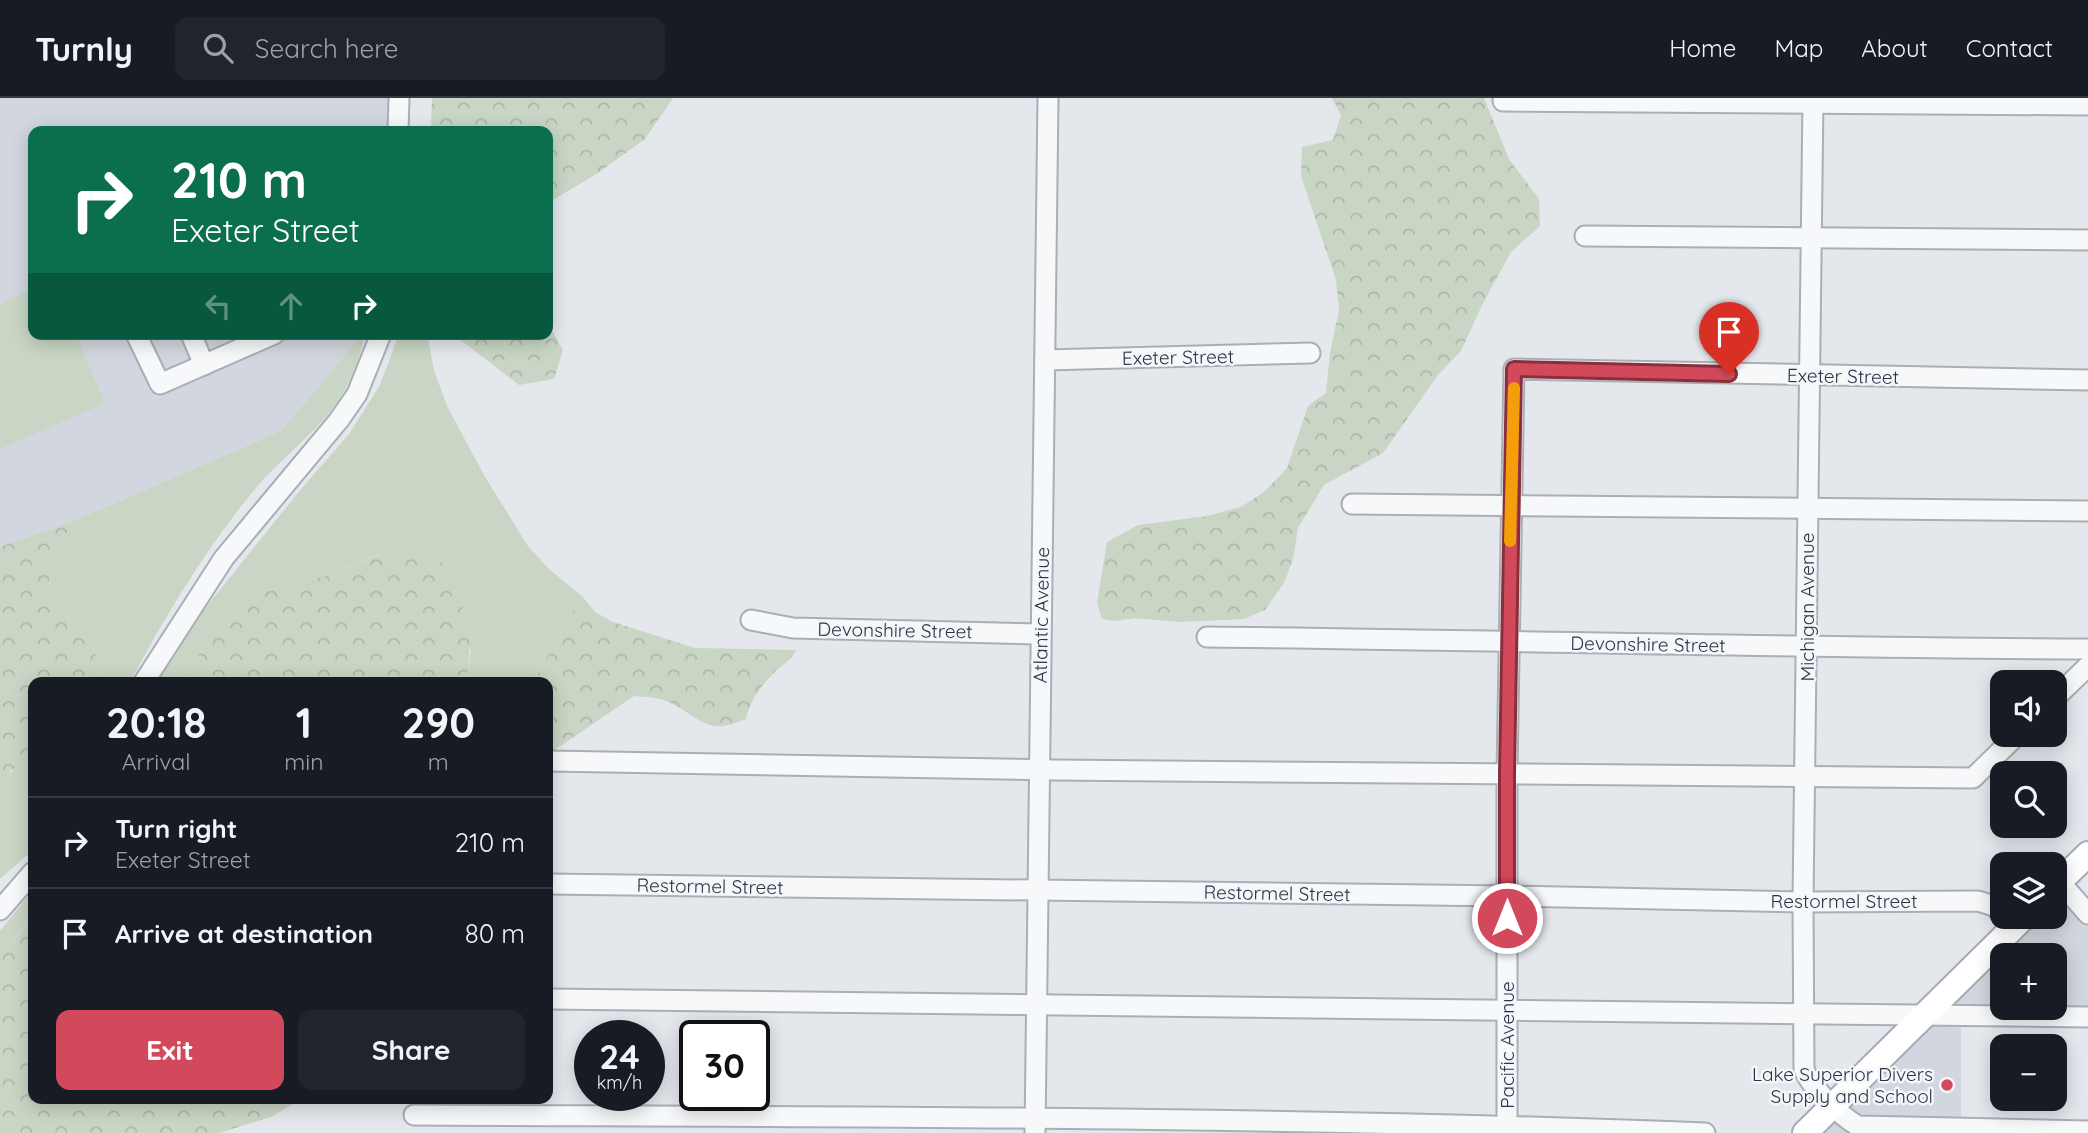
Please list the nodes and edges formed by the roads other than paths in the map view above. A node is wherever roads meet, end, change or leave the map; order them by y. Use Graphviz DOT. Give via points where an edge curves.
graph roads {
  1 [pos="400,98"];
  2 [pos="1048,98"];
  3 [pos="1503,101"];
  4 [pos="1813,101"];
  5 [pos="2088,105"];
  6 [pos="398,126"];
  7 [pos="1585,236"];
  8 [pos="1811,239"];
  9 [pos="2088,240"];
  10 [pos="139,340"];
  11 [pos="194,340"];
  12 [pos="248,340"];
  13 [pos="379,340"];
  14 [pos="1310,354"];
  15 [pos="1045,360"];
  16 [pos="204,365"];
  17 [pos="1514,369"];
  18 [pos="1810,375"];
  19 [pos="2088,380"];
  20 [pos="1352,504"];
  21 [pos="1511,504"];
  22 [pos="1807,508"];
  23 [pos="2088,511"];
  24 [pos="751,620"];
  25 [pos="1040,634"];
  26 [pos="1207,638"];
  27 [pos="1510,640"];
  28 [pos="1807,648"];
  29 [pos="2088,649"];
  30 [pos="2088,666"];
  31 [pos="147,677"];
  32 [pos="2067,686"];
  33 [pos="2005,747"];
  34 [pos="553,761"];
  35 [pos="1038,769"];
  36 [pos="1507,774"];
  37 [pos="1805,777"];
  38 [pos="2088,854"];
  39 [pos="2067,875"];
  40 [pos="28,878"];
  41 [pos="553,884"];
  42 [pos="1037,891"];
  43 [pos="2067,894"];
  44 [pos="1507,896"];
  45 [pos="1803,902"];
  46 [pos="1990,905"];
  47 [pos="0,910"];
  48 [pos="2088,914"];
  49 [pos="2001,929"];
  50 [pos="553,999"];
  51 [pos="1037,1005"];
  52 [pos="1507,1009"];
  53 [pos="1804,1014"];
  54 [pos="1927,1015"];
  55 [pos="2088,1017"];
  56 [pos="1833,1105"];
  57 [pos="538,1107"];
  58 [pos="414,1115"];
  59 [pos="1035,1126"];
  60 [pos="1507,1129"];
  61 [pos="2088,1131"];
  62 [pos="1705,1133"];
  63 [pos="1805,1133"];
  1 -- 6 [label="street"];
  2 -- 15 [label="street, Atlantic Avenue"];
  3 -- 4 [label="street"];
  4 -- 5 [label="street"];
  4 -- 8 [label="street, Michigan Avenue"];
  7 -- 8 [label="street"];
  8 -- 9 [label="street"];
  8 -- 18 [label="street, Michigan Avenue"];
  10 -- 16 [label="street" via="160,384"];
  11 -- 16 [label="street"];
  12 -- 16 [label="street"];
  13 -- 31 [label="street" via="345,412 225,558"];
  14 -- 15 [label="street, Exeter Street"];
  15 -- 25 [label="street, Atlantic Avenue"];
  17 -- 18 [label="street, Exeter Street"];
  17 -- 21 [label="street, Pacific Avenue"];
  18 -- 19 [label="street, Exeter Street"];
  18 -- 22 [label="street, Michigan Avenue"];
  20 -- 21 [label="street"];
  21 -- 22 [label="street"];
  21 -- 27 [label="street, Pacific Avenue"];
  22 -- 23 [label="street"];
  22 -- 28 [label="street, Michigan Avenue"];
  24 -- 25 [label="street, Devonshire Street" via="793,628"];
  25 -- 35 [label="street, Atlantic Avenue"];
  26 -- 27 [label="street, Devonshire Street"];
  27 -- 28 [label="street, Devonshire Street"];
  27 -- 36 [label="street, Pacific Avenue"];
  28 -- 29 [label="street, Devonshire Street"];
  28 -- 37 [label="street, Michigan Avenue"];
  30 -- 32 [label="street"];
  33 -- 37 [label="street" via="1973,778"];
  34 -- 35 [label="street"];
  35 -- 36 [label="street"];
  35 -- 42 [label="street, Atlantic Avenue"];
  36 -- 37 [label="street"];
  36 -- 44 [label="street, Pacific Avenue"];
  37 -- 45 [label="street, Michigan Avenue"];
  38 -- 39 [label="main road"];
  40 -- 47 [label="street"];
  41 -- 42 [label="street, Restormel Street"];
  42 -- 44 [label="street, Restormel Street"];
  42 -- 51 [label="street, Atlantic Avenue"];
  43 -- 48 [label="street"];
  44 -- 45 [label="street, Restormel Street"];
  44 -- 52 [label="street, Pacific Avenue"];
  45 -- 46 [label="street, Restormel Street" via="1978,901"];
  45 -- 53 [label="street, Michigan Avenue"];
  49 -- 54 [label="main road"];
  50 -- 51 [label="street"];
  51 -- 52 [label="street"];
  51 -- 59 [label="street, Atlantic Avenue"];
  52 -- 53 [label="street"];
  52 -- 60 [label="street, Pacific Avenue"];
  53 -- 54 [label="street"];
  53 -- 56 [label="street, Michigan Avenue" via="1804,1069"];
  54 -- 55 [label="street"];
  54 -- 56 [label="main road"];
  56 -- 61 [label="street, Michigan Avenue" via="1858,1126"];
  56 -- 63 [label="main road"];
  57 -- 58 [label="street"];
  57 -- 59 [label="street"];
  59 -- 60 [label="street"];
  60 -- 62 [label="street"];
}
